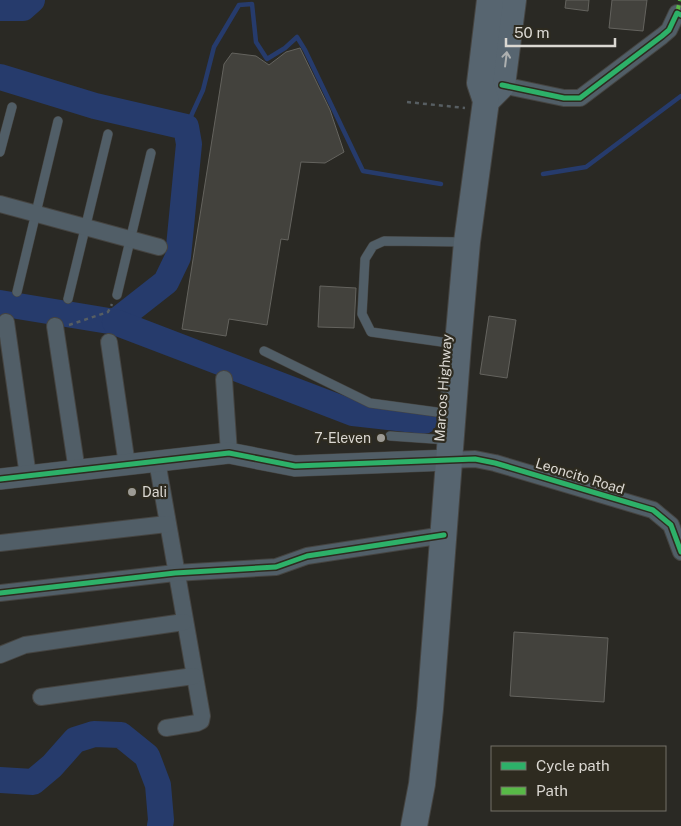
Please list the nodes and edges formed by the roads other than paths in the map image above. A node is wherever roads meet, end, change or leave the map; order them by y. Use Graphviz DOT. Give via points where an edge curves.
graph roads {
  1 [pos="490,0"];
  2 [pos="513,0"];
  3 [pos="681,14"];
  4 [pos="491,99"];
  5 [pos="12,107"];
  6 [pos="58,121"];
  7 [pos="108,134"];
  8 [pos="0,152"];
  9 [pos="151,153"];
  10 [pos="0,204"];
  11 [pos="36,214"];
  12 [pos="86,227"];
  13 [pos="130,239"];
  14 [pos="467,242"];
  15 [pos="160,247"];
  16 [pos="17,292"];
  17 [pos="117,295"];
  18 [pos="68,299"];
  19 [pos="6,322"];
  20 [pos="56,326"];
  21 [pos="109,342"];
  22 [pos="458,344"];
  23 [pos="264,351"];
  24 [pos="224,379"];
  25 [pos="453,414"];
  26 [pos="390,436"];
  27 [pos="450,451"];
  28 [pos="229,453"];
  29 [pos="157,461"];
  30 [pos="127,465"];
  31 [pos="77,471"];
  32 [pos="28,476"];
  33 [pos="0,479"];
  34 [pos="167,524"];
  35 [pos="444,535"];
  36 [pos="0,543"];
  37 [pos="681,552"];
  38 [pos="175,573"];
  39 [pos="0,593"];
  40 [pos="184,622"];
  41 [pos="0,655"];
  42 [pos="194,676"];
  43 [pos="41,697"];
  44 [pos="166,728"];
  45 [pos="414,826"];
  1 -- 4 [label="main road, Marcos Highway" via="480,83"];
  4 -- 2 [label="main road, Marcos Highway, one-way"];
  3 -- 4 [label="street" via="677,13 669,30 662,36 580,98"];
  4 -- 14 [label="main road, Marcos Highway"];
  5 -- 8 [label="lane"];
  6 -- 11 [label="lane"];
  7 -- 12 [label="lane"];
  9 -- 13 [label="lane"];
  10 -- 11 [label="street"];
  11 -- 12 [label="street"];
  11 -- 16 [label="lane"];
  12 -- 13 [label="street"];
  12 -- 18 [label="lane"];
  13 -- 15 [label="street"];
  13 -- 17 [label="lane"];
  14 -- 22 [label="main road, Marcos Highway"];
  14 -- 22 [label="lane" via="384,241 373,246 365,259 362,314 371,332"];
  19 -- 32 [label="street"];
  20 -- 31 [label="street"];
  21 -- 30 [label="street"];
  22 -- 25 [label="main road, Marcos Highway"];
  23 -- 25 [label="lane" via="370,403"];
  24 -- 28 [label="street"];
  25 -- 27 [label="main road, Marcos Highway"];
  26 -- 27 [label="lane"];
  27 -- 28 [label="street" via="295,466"];
  27 -- 35 [label="main road, Marcos Highway"];
  27 -- 37 [label="street, Leoncito Road" via="653,510 671,525"];
  28 -- 29 [label="street"];
  29 -- 30 [label="street"];
  29 -- 34 [label="street"];
  30 -- 31 [label="street"];
  31 -- 32 [label="street"];
  32 -- 33 [label="street"];
  34 -- 36 [label="street"];
  34 -- 38 [label="street"];
  35 -- 38 [label="street" via="307,556 276,567"];
  35 -- 45 [label="main road, Marcos Highway" via="428,728"];
  38 -- 39 [label="street"];
  38 -- 40 [label="street"];
  40 -- 41 [label="street" via="25,645"];
  40 -- 42 [label="street"];
  42 -- 43 [label="street"];
  42 -- 44 [label="street" via="201,721"];
}
